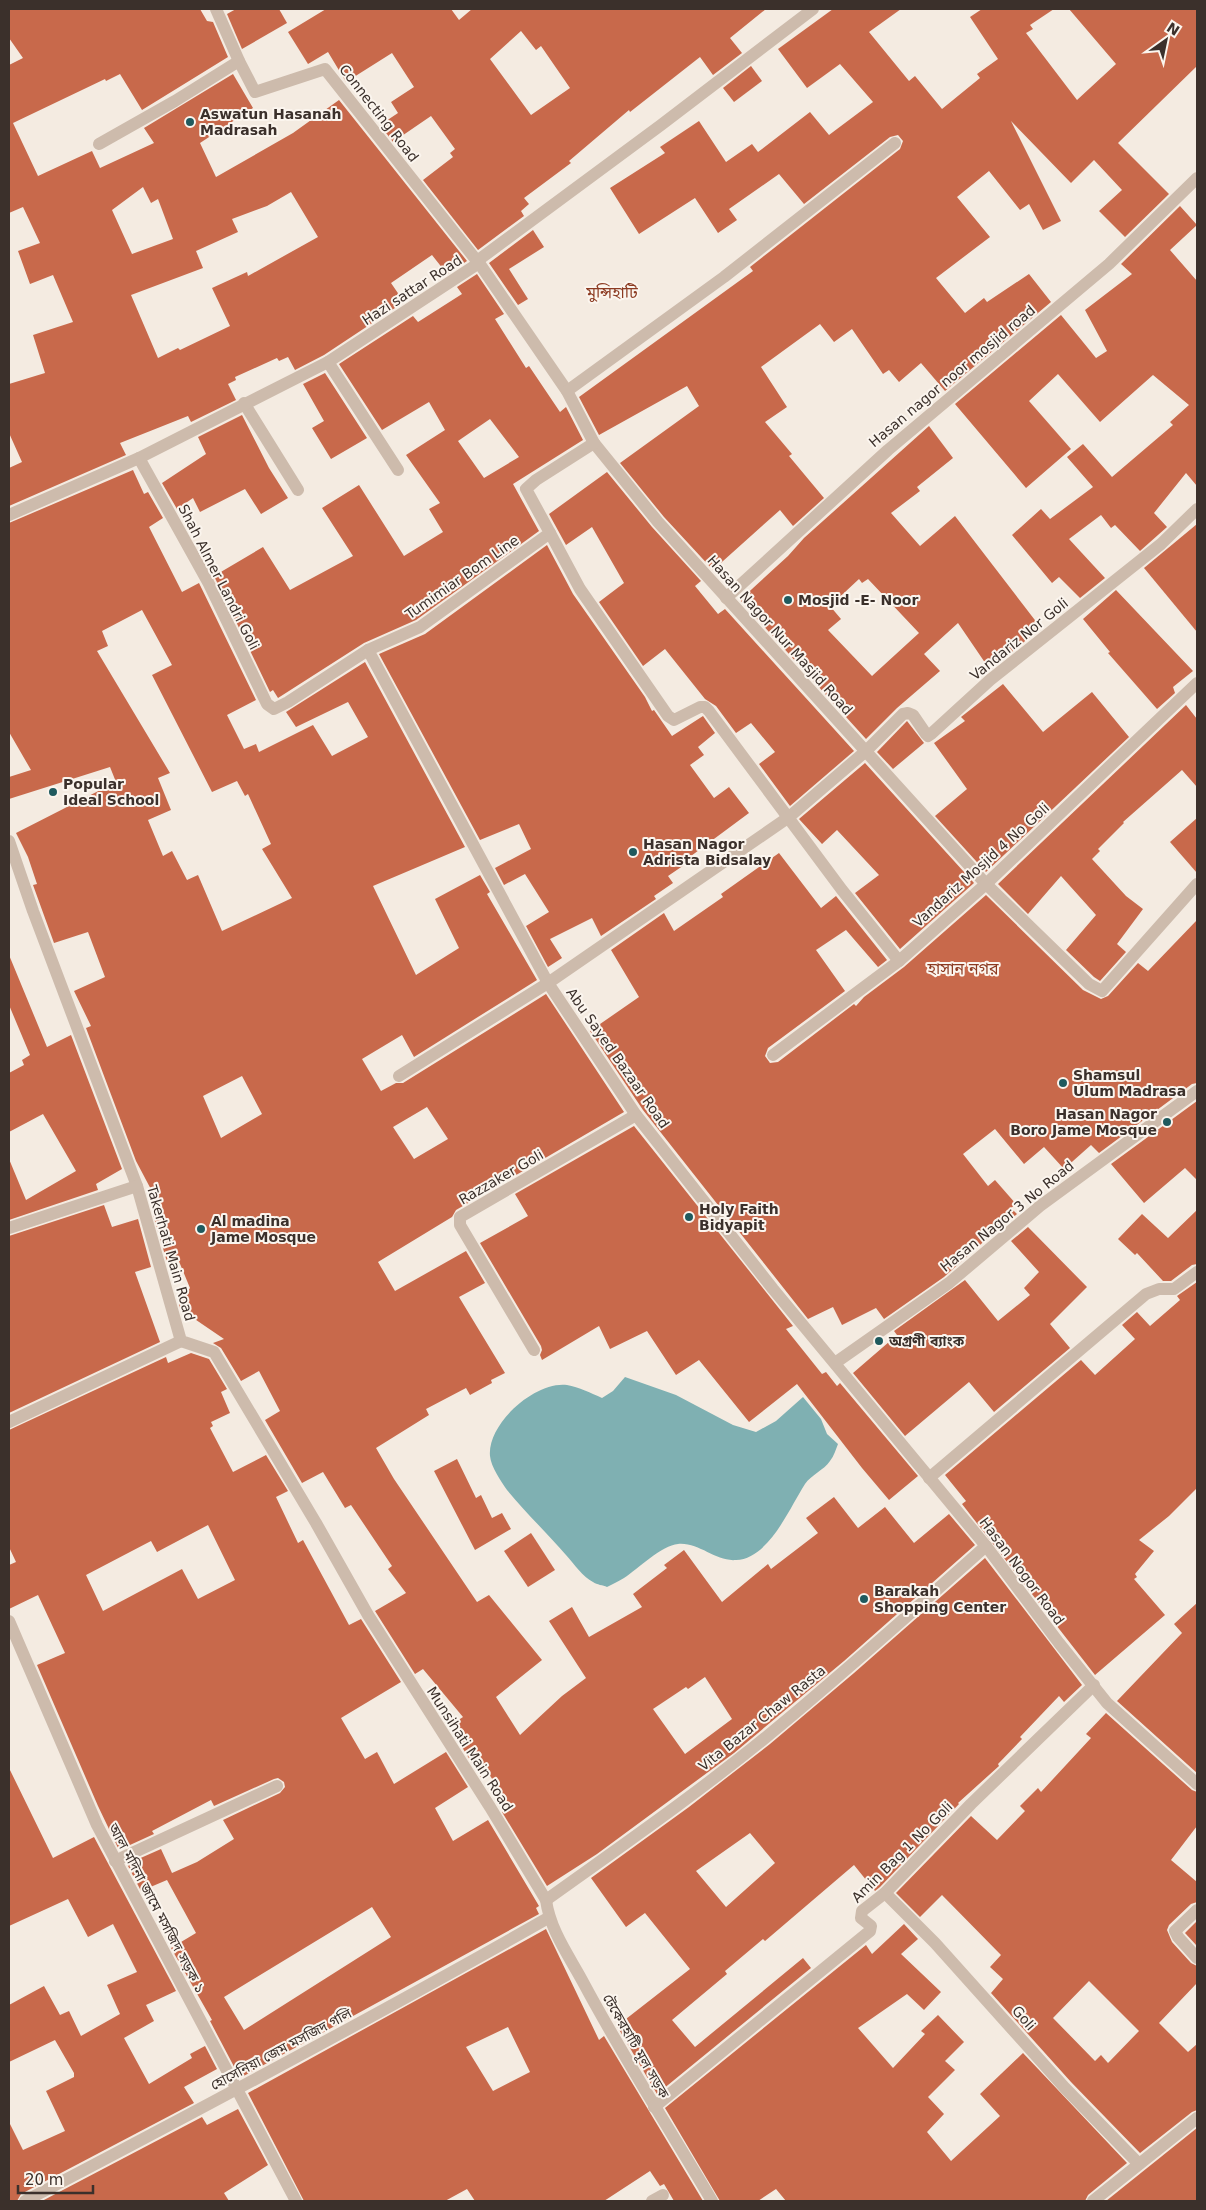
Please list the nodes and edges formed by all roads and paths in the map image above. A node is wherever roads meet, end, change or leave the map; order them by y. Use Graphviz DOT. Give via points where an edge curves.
graph roads {
  1 [pos="216,9"];
  2 [pos="813,9"];
  3 [pos="239,61"];
  4 [pos="895,143"];
  5 [pos="99,144"];
  6 [pos="1197,178"];
  7 [pos="478,262"];
  8 [pos="328,362"];
  9 [pos="567,391"];
  10 [pos="244,403"];
  11 [pos="594,443"];
  12 [pos="138,458"];
  13 [pos="398,470"];
  14 [pos="298,490"];
  15 [pos="1197,509"];
  16 [pos="9,515"];
  17 [pos="550,533"];
  18 [pos="726,598"];
  19 [pos="368,650"];
  20 [pos="1197,683"];
  21 [pos="274,709"];
  22 [pos="866,750"];
  23 [pos="789,817"];
  24 [pos="9,842"];
  25 [pos="986,884"];
  26 [pos="1197,884"];
  27 [pos="898,960"];
  28 [pos="548,982"];
  29 [pos="773,1055"];
  30 [pos="399,1076"];
  31 [pos="1197,1091"];
  32 [pos="636,1115"];
  33 [pos="137,1186"];
  34 [pos="9,1228"];
  35 [pos="1197,1272"];
  36 [pos="181,1341"];
  37 [pos="534,1350"];
  38 [pos="835,1363"];
  39 [pos="9,1422"];
  40 [pos="929,1478"];
  41 [pos="986,1546"];
  42 [pos="368,1616"];
  43 [pos="9,1621"];
  44 [pos="1094,1685"];
  45 [pos="1197,1784"];
  46 [pos="277,1786"];
  47 [pos="114,1861"];
  48 [pos="885,1893"];
  49 [pos="546,1900"];
  50 [pos="1197,1910"];
  51 [pos="548,1918"];
  52 [pos="1197,1958"];
  53 [pos="236,2091"];
  54 [pos="654,2107"];
  55 [pos="1197,2118"];
  56 [pos="1138,2164"];
  57 [pos="25,2201"];
  58 [pos="296,2201"];
  59 [pos="712,2201"];
  60 [pos="1093,2201"];
  1 -- 3 [label="street"];
  2 -- 7 [label="street, Hazi sattar Road"];
  3 -- 5 [label="street"];
  3 -- 7 [label="street, Connecting Road" via="256,92 325,69"];
  4 -- 9 [label="street" via="724,277"];
  6 -- 18 [label="street, Hasan nagor noor mosjid road" via="1109,264 888,450"];
  7 -- 8 [label="street, Hazi sattar Road"];
  7 -- 9 [label="street, Hasan Nagor Nur Masjid Road"];
  8 -- 10 [label="street, Hazi sattar Road"];
  8 -- 13 [label="street"];
  9 -- 11 [label="street, Hasan Nagor Nur Masjid Road"];
  10 -- 12 [label="street, Hazi sattar Road"];
  10 -- 14 [label="street"];
  11 -- 17 [label="street" via="526,489"];
  11 -- 18 [label="street, Hasan Nagor Nur Masjid Road"];
  12 -- 16 [label="street, Hazi sattar Road"];
  12 -- 21 [label="street, Shah Almer Landri Goli" via="208,582 267,704"];
  15 -- 22 [label="street, Vandariz Nor Goli" via="1161,544 990,680 931,734 926,734 913,715 903,714"];
  17 -- 19 [label="street, Tumimiar Bom Line" via="420,627"];
  17 -- 23 [label="street" via="580,589 668,716 674,720 705,707"];
  18 -- 22 [label="street, Hasan Nagor Nur Masjid Road"];
  19 -- 21 [label="street, Tumimiar Bom Line"];
  19 -- 28 [label="street"];
  20 -- 25 [label="street, Vandariz Mosjid 4 No Goli"];
  22 -- 23 [label="street, Abu Sayed Bazaar Road"];
  22 -- 25 [label="street, Hasan Nagor Nur Masjid Road"];
  23 -- 27 [label="street"];
  23 -- 28 [label="street, Abu Sayed Bazaar Road"];
  24 -- 33 [label="street, Takerhati Main Road"];
  25 -- 26 [label="street, Hasan Nagor Nur Masjid Road" via="1089,984 1102,991"];
  25 -- 27 [label="street, Vandariz Mosjid 4 No Goli"];
  27 -- 29 [label="street, Vandariz Mosjid 4 No Goli"];
  28 -- 30 [label="street"];
  28 -- 32 [label="street, Abu Sayed Bazaar Road"];
  31 -- 38 [label="street, Hasan Nagor 3 No Road" via="1040,1206 949,1283"];
  32 -- 37 [label="street, Razzaker Goli" via="460,1217 460,1224"];
  32 -- 38 [label="street, Abu Sayed Bazaar Road"];
  33 -- 34 [label="street"];
  33 -- 36 [label="street, Takerhati Main Road"];
  35 -- 40 [label="street" via="1174,1289 1159,1289 1146,1294"];
  36 -- 39 [label="street"];
  36 -- 42 [label="street, Takerhati Main Road" via="214,1352"];
  38 -- 40 [label="street, Hasan Nogor Road"];
  40 -- 41 [label="street, Hasan Nogor Road"];
  41 -- 44 [label="street, Hasan Nogor Road" via="1058,1644"];
  41 -- 49 [label="street, Vita Bazar Chaw Rasta" via="881,1641 764,1739"];
  42 -- 49 [label="street, Munsihati Main Road"];
  43 -- 47 [label="street, আল মদিনা জামে মসজিদ সড়ক ১"];
  44 -- 45 [label="street, Hasan Nogor Road" via="1107,1702"];
  44 -- 48 [label="street, Amin Bag 1 No Goli" via="1012,1763"];
  46 -- 47 [label="street"];
  47 -- 53 [label="street, আল মদিনা জামে মসজিদ সড়ক ১"];
  48 -- 54 [label="street, Amin Bag 1 No Goli" via="860,1914 871,1926 870,1931"];
  48 -- 56 [label="street, Goli"];
  49 -- 51 [label="street, টেকেরহাটি মূল সড়ক"];
  50 -- 52 [label="street" via="1174,1931"];
  51 -- 53 [label="street, হোসেনিয়া জেম মসজিদ গলি"];
  51 -- 54 [label="street, টেকেরহাটি মূল সড়ক"];
  53 -- 57 [label="street, হোসেনিয়া জেম মসজিদ গলি"];
  53 -- 58 [label="street, আল মদিনা জামে মসজিদ সড়ক ১"];
  54 -- 59 [label="street, টেকেরহাটি মূল সড়ক"];
  55 -- 56 [label="street"];
  56 -- 60 [label="street"];
}
